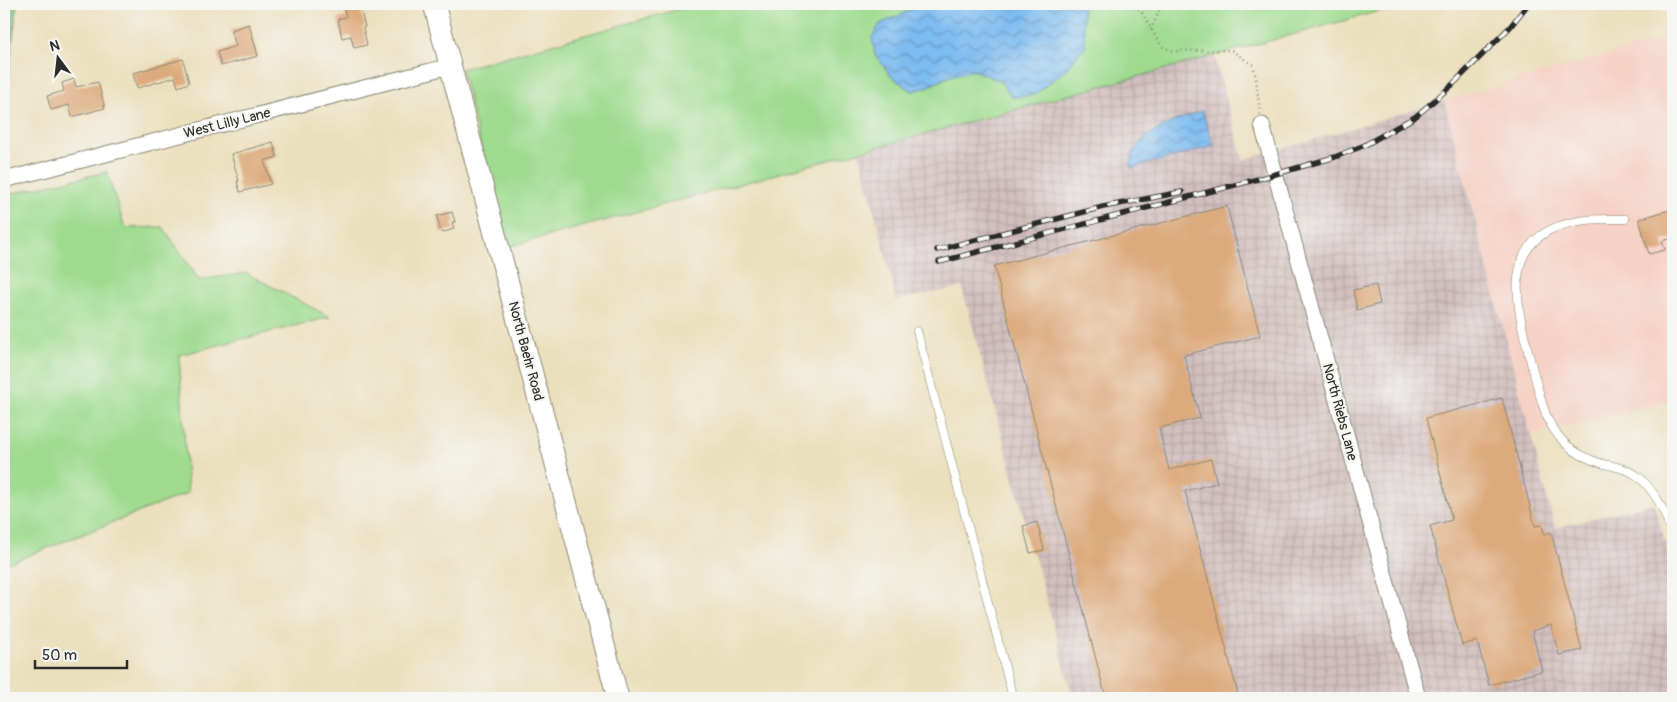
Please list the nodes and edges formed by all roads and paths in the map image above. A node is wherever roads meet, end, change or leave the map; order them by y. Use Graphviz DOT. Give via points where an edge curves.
graph roads {
  1 [pos="434,4"];
  2 [pos="1136,4"];
  3 [pos="1162,4"];
  4 [pos="1151,30"];
  5 [pos="450,66"];
  6 [pos="1262,125"];
  7 [pos="4,180"];
  8 [pos="1625,219"];
  9 [pos="917,331"];
  10 [pos="1673,537"];
  11 [pos="618,698"];
  12 [pos="1013,698"];
  13 [pos="1418,698"];
  1 -- 5 [label="street, North Baehr Road"];
  2 -- 4 [label="path"];
  3 -- 4 [label="path"];
  4 -- 6 [label="path" via="1161,46 1173,51 1232,50 1253,65"];
  5 -- 7 [label="street, West Lilly Lane"];
  5 -- 11 [label="street, North Baehr Road"];
  6 -- 13 [label="street, North Riebs Lane"];
  8 -- 10 [label="lane" via="1578,221 1547,232 1533,242 1519,268 1516,291 1519,314 1546,416 1555,432 1580,454 1635,474 1656,498"];
  9 -- 12 [label="lane"];
}
